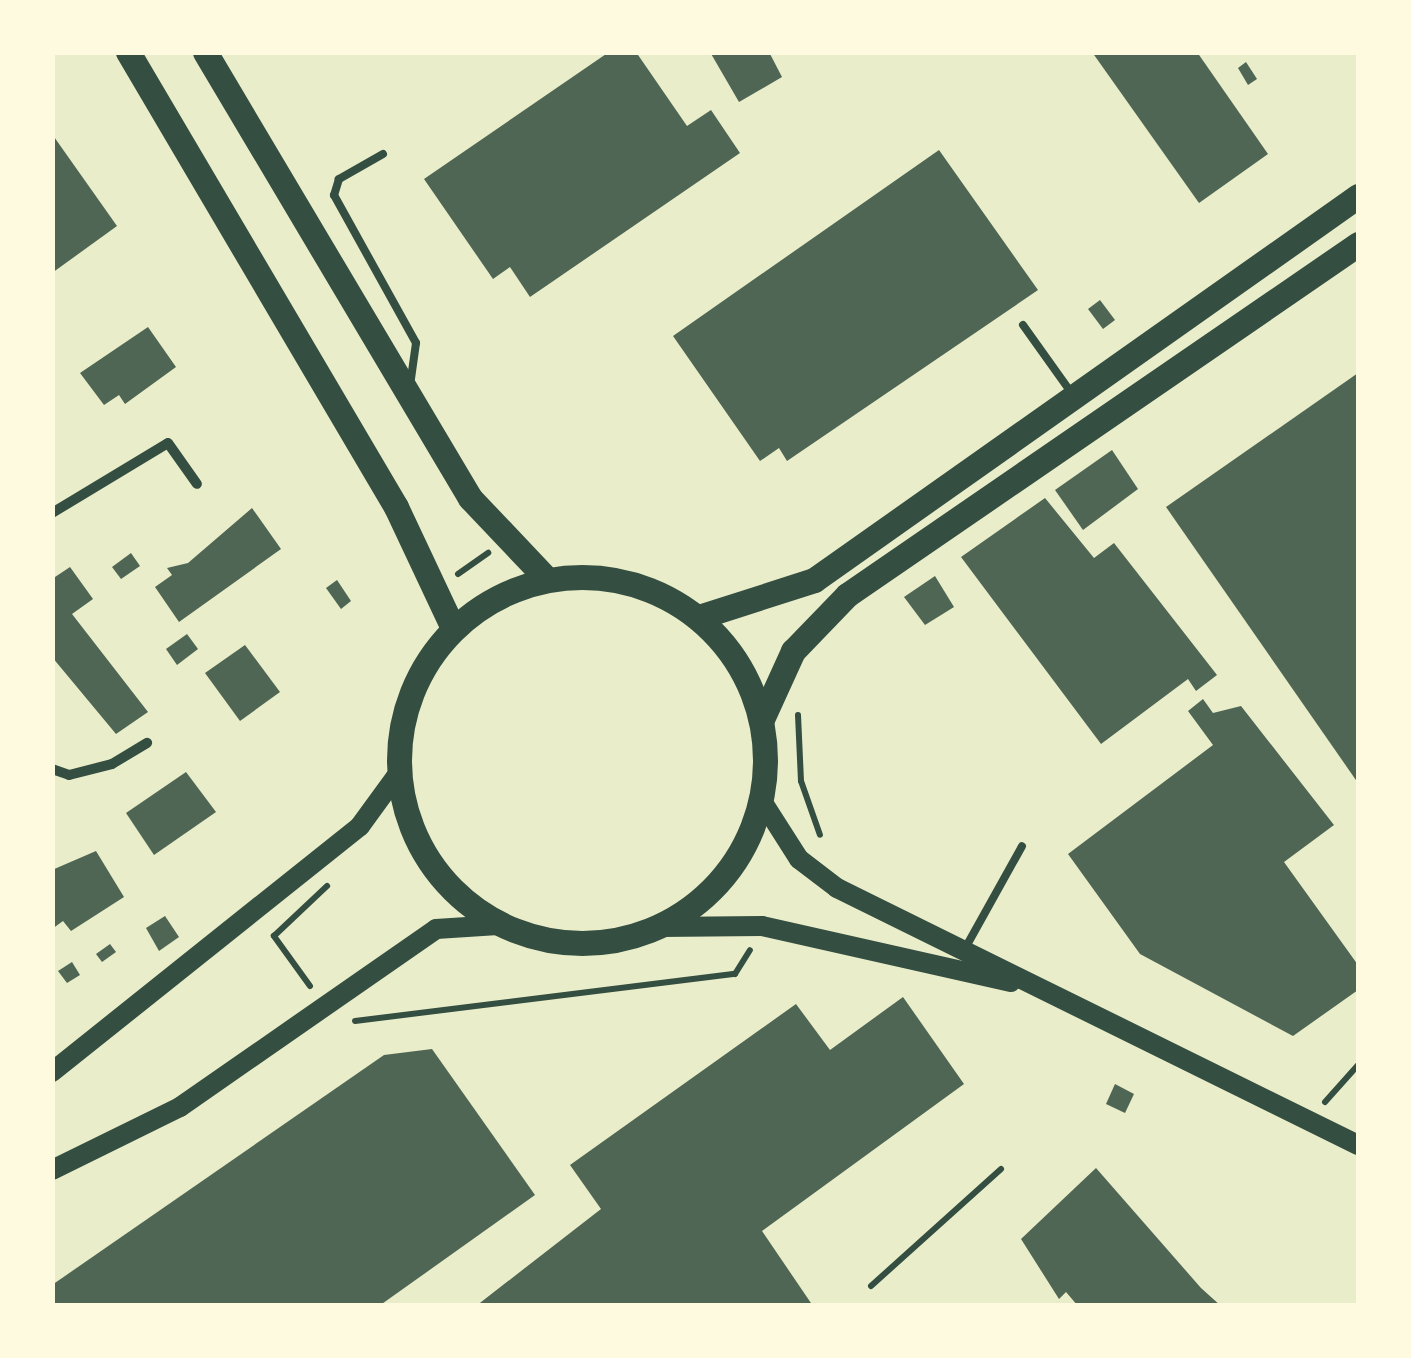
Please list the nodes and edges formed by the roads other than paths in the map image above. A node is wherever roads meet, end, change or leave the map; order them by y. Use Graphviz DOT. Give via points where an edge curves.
graph roads {
  1 [pos="128,52"];
  2 [pos="205,52"];
  3 [pos="383,154"];
  4 [pos="1358,196"];
  5 [pos="1358,244"];
  6 [pos="1023,325"];
  7 [pos="408,394"];
  8 [pos="1074,396"];
  9 [pos="197,484"];
  10 [pos="52,513"];
  11 [pos="547,579"];
  12 [pos="699,617"];
  13 [pos="452,628"];
  14 [pos="762,719"];
  15 [pos="147,742"];
  16 [pos="52,769"];
  17 [pos="397,775"];
  18 [pos="762,801"];
  19 [pos="1022,846"];
  20 [pos="498,925"];
  21 [pos="660,927"];
  22 [pos="967,945"];
  23 [pos="1023,984"];
  24 [pos="52,1072"];
  25 [pos="1358,1145"];
  26 [pos="52,1170"];
  1 -- 13 [label="main road" via="434,584"];
  2 -- 7 [label="main road"];
  3 -- 7 [label="lane" via="339,179 334,195 416,343"];
  4 -- 8 [label="main road"];
  5 -- 14 [label="main road" via="847,595 793,652"];
  6 -- 8 [label="lane"];
  7 -- 11 [label="main road" via="504,540"];
  8 -- 12 [label="main road" via="814,580"];
  9 -- 10 [label="street" via="168,443"];
  11 -- 12 [label="main road" via="601,577 653,590"];
  11 -- 13 [label="main road" via="496,597"];
  12 -- 14 [label="main road" via="733,654"];
  13 -- 17 [label="main road" via="420,671 401,722"];
  14 -- 18 [label="main road"];
  15 -- 16 [label="street" via="112,764 69,775"];
  17 -- 20 [label="main road" via="413,836 448,887"];
  17 -- 24 [label="main road" via="347,838"];
  18 -- 21 [label="main road" via="742,852 707,896"];
  18 -- 22 [label="main road" via="799,859 838,888"];
  19 -- 22 [label="lane"];
  20 -- 21 [label="main road" via="588,943"];
  20 -- 26 [label="main road" via="436,929 180,1106"];
  21 -- 23 [label="main road" via="762,926"];
  22 -- 23 [label="main road"];
  23 -- 25 [label="main road"];
}
